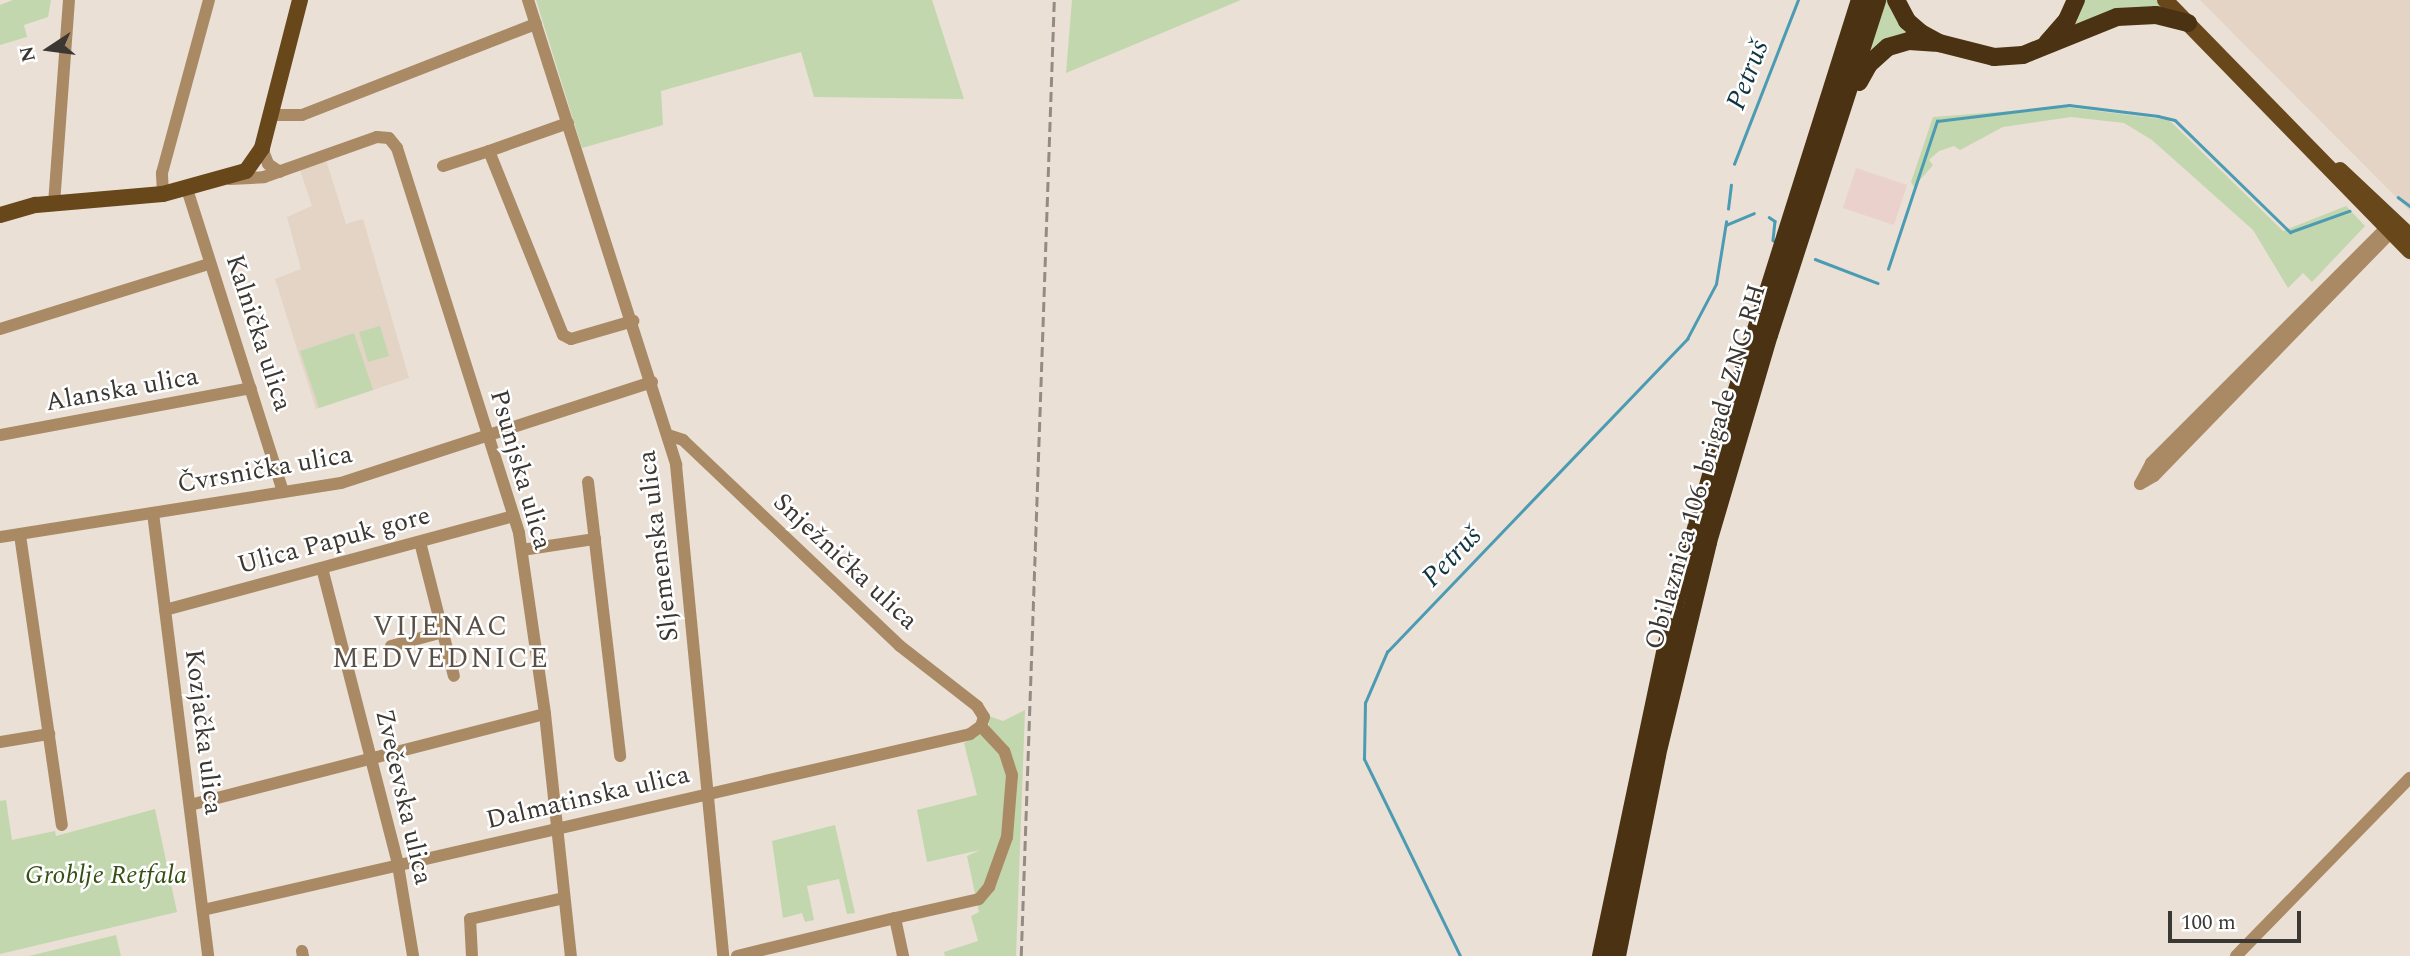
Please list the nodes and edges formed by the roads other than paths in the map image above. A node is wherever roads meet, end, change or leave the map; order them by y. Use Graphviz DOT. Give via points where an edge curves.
graph roads {
  1 [pos="69,0"];
  2 [pos="209,0"];
  3 [pos="300,0"];
  4 [pos="528,0"];
  5 [pos="1860,0"];
  6 [pos="1877,0"];
  7 [pos="1896,0"];
  8 [pos="2076,0"];
  9 [pos="2165,0"];
  10 [pos="2188,23"];
  11 [pos="536,24"];
  12 [pos="1939,43"];
  13 [pos="2045,45"];
  14 [pos="271,116"];
  15 [pos="1838,120"];
  16 [pos="568,122"];
  17 [pos="262,148"];
  18 [pos="489,151"];
  19 [pos="443,166"];
  20 [pos="280,172"];
  21 [pos="226,179"];
  22 [pos="187,189"];
  23 [pos="163,194"];
  24 [pos="54,204"];
  25 [pos="0,215"];
  26 [pos="2391,228"];
  27 [pos="2410,236"];
  28 [pos="2410,251"];
  29 [pos="209,264"];
  30 [pos="633,321"];
  31 [pos="0,329"];
  32 [pos="652,382"];
  33 [pos="251,388"];
  34 [pos="0,435"];
  35 [pos="488,435"];
  36 [pos="668,435"];
  37 [pos="588,482"];
  38 [pos="283,492"];
  39 [pos="153,513"];
  40 [pos="514,516"];
  41 [pos="20,535"];
  42 [pos="0,537"];
  43 [pos="595,539"];
  44 [pos="420,542"];
  45 [pos="522,550"];
  46 [pos="322,568"];
  47 [pos="165,610"];
  48 [pos="443,632"];
  49 [pos="391,646"];
  50 [pos="454,676"];
  51 [pos="545,714"];
  52 [pos="982,726"];
  53 [pos="49,734"];
  54 [pos="0,742"];
  55 [pos="620,756"];
  56 [pos="372,760"];
  57 [pos="2410,778"];
  58 [pos="707,794"];
  59 [pos="190,806"];
  60 [pos="62,825"];
  61 [pos="556,828"];
  62 [pos="398,865"];
  63 [pos="564,898"];
  64 [pos="203,910"];
  65 [pos="895,918"];
  66 [pos="793,943"];
  67 [pos="208,956"];
  68 [pos="413,956"];
  69 [pos="472,956"];
  70 [pos="571,956"];
  71 [pos="723,956"];
  72 [pos="737,956"];
  73 [pos="796,956"];
  74 [pos="903,956"];
  75 [pos="1601,956"];
  76 [pos="1617,956"];
  77 [pos="2236,956"];
  1 -- 24 [label="street"];
  2 -- 23 [label="street" via="162,173"];
  3 -- 14 [label="main road"];
  4 -- 11 [label="street, Sljemenska ulica"];
  5 -- 75 [label="highway, Obilaznica 106. brigade ZNG RH" via="1718,450 1677,596"];
  6 -- 15 [label="highway, Obilaznica 106. brigade ZNG RH"];
  7 -- 12 [label="highway" via="1913,28"];
  8 -- 13 [label="highway" via="2067,20"];
  9 -- 10 [label="main road"];
  10 -- 13 [label="highway" via="2156,16 2117,17"];
  10 -- 26 [label="main road"];
  11 -- 14 [label="street" via="302,115"];
  11 -- 16 [label="street, Sljemenska ulica"];
  12 -- 13 [label="highway" via="1994,57 2023,55"];
  12 -- 15 [label="highway" via="1900,43 1877,55"];
  14 -- 17 [label="main road"];
  15 -- 76 [label="highway, Obilaznica 106. brigade ZNG RH" via="1702,566 1657,755"];
  16 -- 18 [label="street"];
  16 -- 30 [label="street, Sljemenska ulica"];
  17 -- 20 [label="street" via="268,164"];
  17 -- 21 [label="main road" via="250,167"];
  18 -- 19 [label="street"];
  18 -- 30 [label="street" via="563,335 571,340"];
  20 -- 21 [label="street"];
  20 -- 35 [label="street, Psunjska ulica" via="386,136 397,148"];
  21 -- 22 [label="main road"];
  22 -- 23 [label="main road"];
  22 -- 29 [label="street, Kalnička ulica"];
  23 -- 24 [label="main road"];
  24 -- 25 [label="main road"];
  26 -- 26 [label="street" via="2151,463 2140,484 2154,476"];
  26 -- 27 [label="main road"];
  26 -- 28 [label="main road"];
  29 -- 31 [label="street"];
  29 -- 33 [label="street, Kalnička ulica"];
  30 -- 32 [label="street, Sljemenska ulica"];
  32 -- 35 [label="street, Čvrsnička ulica"];
  32 -- 36 [label="street, Sljemenska ulica"];
  33 -- 34 [label="street, Alanska ulica"];
  33 -- 38 [label="street, Kalnička ulica"];
  35 -- 38 [label="street, Čvrsnička ulica" via="341,483"];
  35 -- 40 [label="street, Psunjska ulica"];
  36 -- 52 [label="street, Snježnička ulica" via="683,440 900,646 977,706 984,717"];
  36 -- 58 [label="street, Sljemenska ulica" via="680,487"];
  37 -- 43 [label="street"];
  38 -- 39 [label="street, Čvrsnička ulica"];
  39 -- 41 [label="street, Čvrsnička ulica"];
  39 -- 47 [label="street, Kozjačka ulica"];
  40 -- 44 [label="street, Ulica Papuk gore"];
  40 -- 45 [label="street, Psunjska ulica"];
  41 -- 42 [label="street, Čvrsnička ulica"];
  41 -- 53 [label="street"];
  43 -- 45 [label="street"];
  43 -- 55 [label="street"];
  44 -- 46 [label="street, Ulica Papuk gore"];
  44 -- 48 [label="street"];
  45 -- 51 [label="street, Psunjska ulica"];
  46 -- 47 [label="street, Ulica Papuk gore"];
  46 -- 56 [label="street, Zvečevska ulica"];
  47 -- 59 [label="street, Kozjačka ulica"];
  48 -- 49 [label="street"];
  48 -- 50 [label="street"];
  51 -- 56 [label="street"];
  51 -- 61 [label="street, Psunjska ulica"];
  52 -- 58 [label="street, Dalmatinska ulica" via="964,735"];
  52 -- 65 [label="street, Snježnička ulica" via="1004,751 1012,775 1007,836 989,887 979,899"];
  53 -- 54 [label="street"];
  53 -- 60 [label="street"];
  56 -- 59 [label="street"];
  56 -- 62 [label="street, Zvečevska ulica"];
  57 -- 77 [label="street"];
  58 -- 61 [label="street, Dalmatinska ulica"];
  58 -- 71 [label="street, Sljemenska ulica"];
  59 -- 64 [label="street, Kozjačka ulica"];
  61 -- 62 [label="street, Dalmatinska ulica"];
  61 -- 63 [label="street, Psunjska ulica"];
  62 -- 64 [label="street, Dalmatinska ulica"];
  62 -- 68 [label="street, Zvečevska ulica"];
  63 -- 69 [label="street" via="470,919"];
  63 -- 70 [label="street, Psunjska ulica"];
  64 -- 67 [label="street, Kozjačka ulica"];
  65 -- 66 [label="street, Snježnička ulica"];
  65 -- 74 [label="street"];
  66 -- 72 [label="street, Snježnička ulica"];
  66 -- 73 [label="street"];
}
